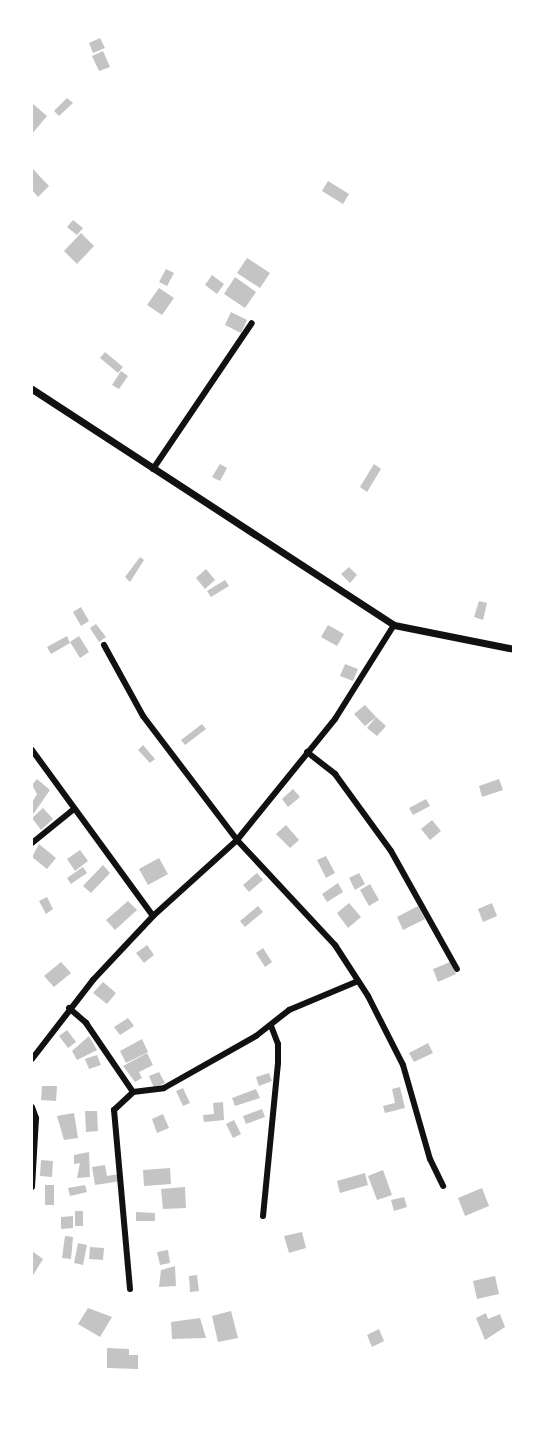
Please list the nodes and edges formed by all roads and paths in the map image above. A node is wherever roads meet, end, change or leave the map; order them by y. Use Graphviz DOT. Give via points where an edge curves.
graph roads {
  1 [pos="252,323"];
  2 [pos="32,389"];
  3 [pos="153,468"];
  4 [pos="394,625"];
  5 [pos="104,645"];
  6 [pos="513,649"];
  7 [pos="32,750"];
  8 [pos="307,752"];
  9 [pos="74,808"];
  10 [pos="237,840"];
  11 [pos="32,843"];
  12 [pos="153,916"];
  13 [pos="457,969"];
  14 [pos="358,981"];
  15 [pos="69,1009"];
  16 [pos="271,1026"];
  17 [pos="32,1059"];
  18 [pos="134,1093"];
  19 [pos="32,1107"];
  20 [pos="443,1186"];
  21 [pos="32,1187"];
  22 [pos="263,1216"];
  23 [pos="130,1289"];
  1 -- 3 [label="street"];
  2 -- 3 [label="street"];
  3 -- 4 [label="street"];
  4 -- 6 [label="street"];
  4 -- 8 [label="street" via="335,719"];
  5 -- 10 [label="street" via="143,716"];
  7 -- 9 [label="street"];
  8 -- 10 [label="street"];
  8 -- 13 [label="street" via="335,774 391,851"];
  9 -- 11 [label="street"];
  9 -- 12 [label="street"];
  10 -- 12 [label="street"];
  10 -- 14 [label="street" via="335,945"];
  12 -- 15 [label="street"];
  14 -- 16 [label="street" via="289,1010"];
  14 -- 20 [label="street" via="403,1065 430,1159"];
  15 -- 17 [label="street"];
  15 -- 18 [label="street" via="86,1023"];
  16 -- 18 [label="street" via="164,1088"];
  16 -- 22 [label="street" via="278,1044 278,1063"];
  18 -- 23 [label="street" via="114,1110"];
  19 -- 21 [label="street" via="36,1118"];
}
